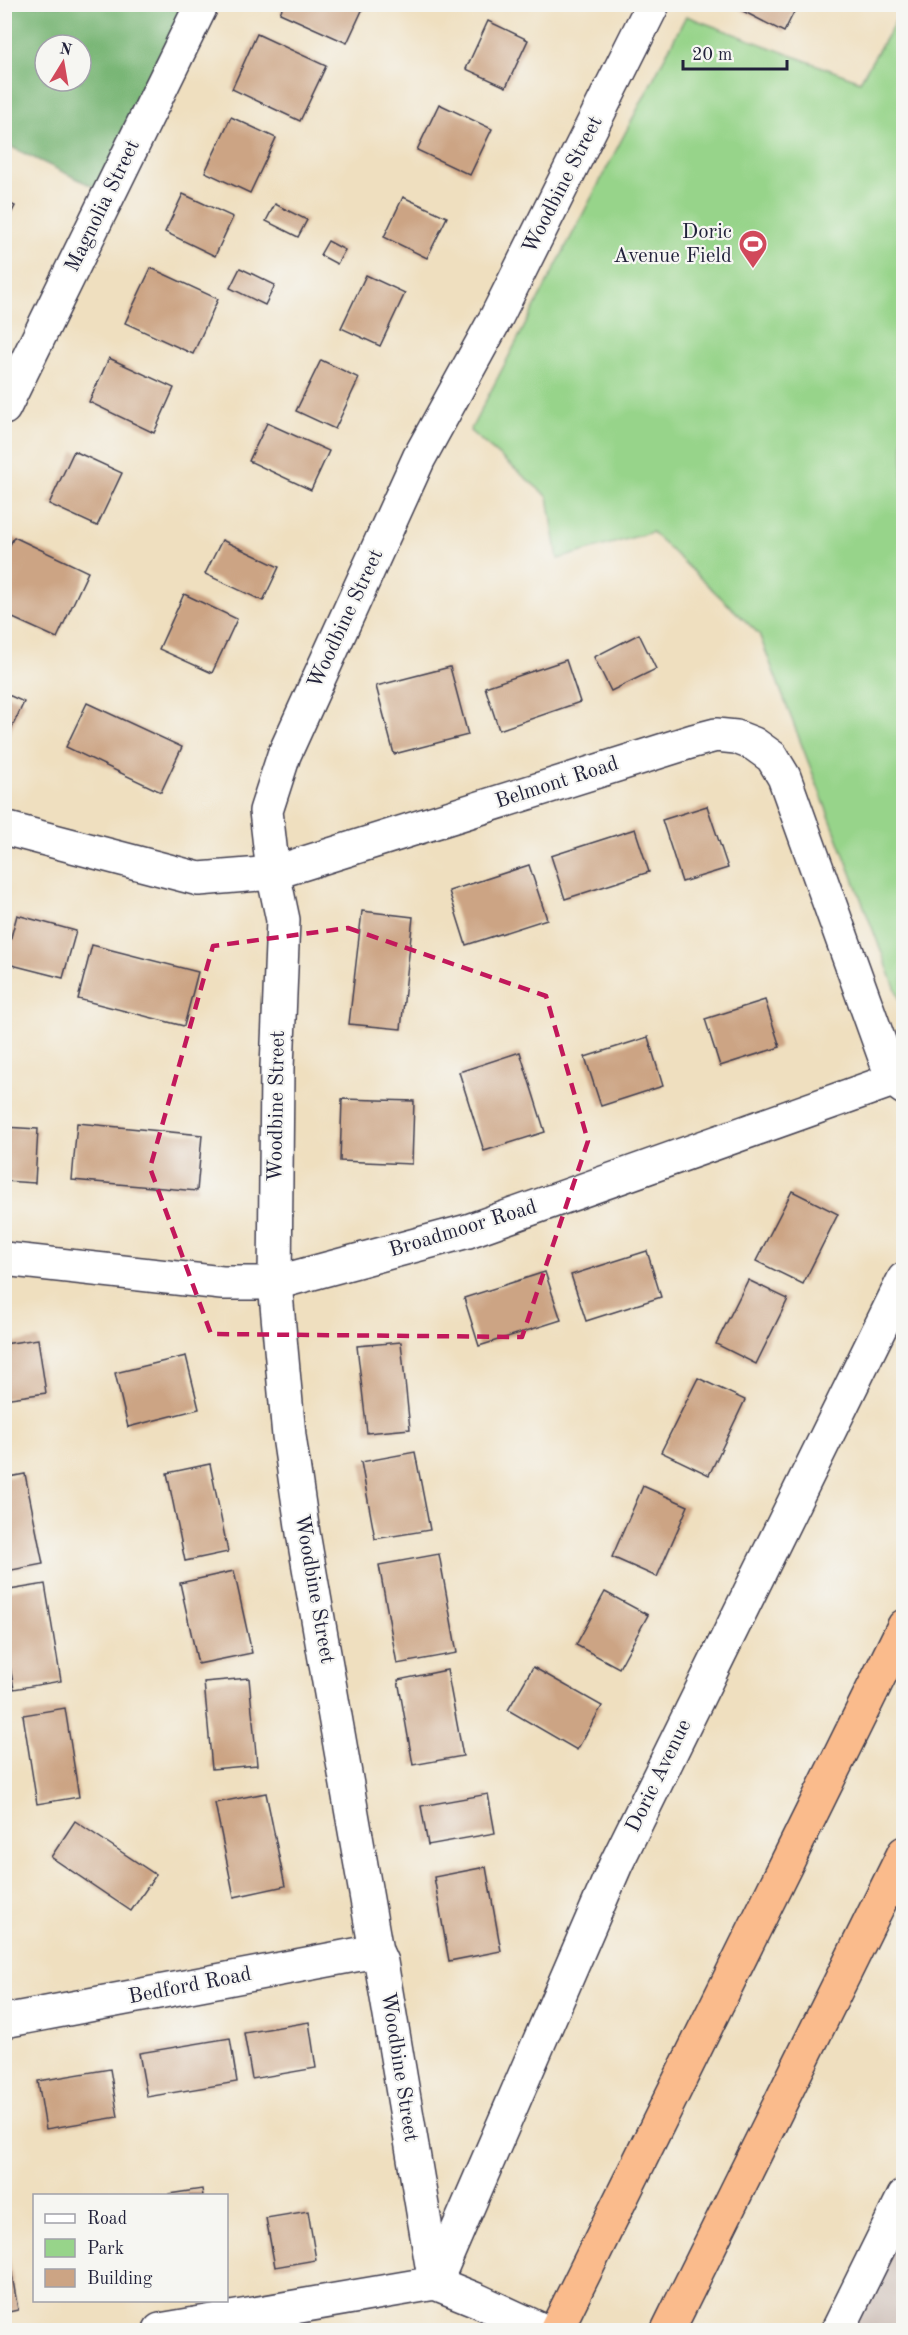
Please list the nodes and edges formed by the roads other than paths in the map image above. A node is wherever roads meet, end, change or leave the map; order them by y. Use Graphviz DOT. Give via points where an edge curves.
graph roads {
  1 [pos="202,4"];
  2 [pos="652,4"];
  3 [pos="4,408"];
  4 [pos="4,828"];
  5 [pos="273,873"];
  6 [pos="898,1084"];
  7 [pos="4,1258"];
  8 [pos="903,1279"];
  9 [pos="275,1283"];
  10 [pos="903,1626"];
  11 [pos="903,1853"];
  12 [pos="376,1951"];
  13 [pos="4,2021"];
  14 [pos="903,2196"];
  15 [pos="435,2283"];
  16 [pos="160,2331"];
  17 [pos="542,2331"];
  18 [pos="556,2331"];
  19 [pos="669,2331"];
  20 [pos="838,2331"];
  1 -- 3 [label="street, Magnolia Street"];
  2 -- 5 [label="street, Woodbine Street" via="498,316 419,458 284,755 266,812"];
  4 -- 5 [label="street, Belmont Road" via="199,879"];
  5 -- 6 [label="street, Belmont Road" via="693,741 716,735 736,737 772,757 784,777"];
  5 -- 9 [label="street, Woodbine Street" via="283,920"];
  6 -- 9 [label="street, Broadmoor Road" via="468,1231"];
  7 -- 9 [label="street, Broadmoor Road" via="222,1283"];
  8 -- 15 [label="street, Doric Avenue" via="616,1864"];
  9 -- 12 [label="street, Woodbine Street" via="295,1479"];
  10 -- 18 [label="highway"];
  11 -- 19 [label="highway"];
  12 -- 13 [label="street, Bedford Road"];
  12 -- 15 [label="street, Woodbine Street"];
  14 -- 20 [label="street"];
  15 -- 16 [label="street"];
  15 -- 17 [label="street"];
}
